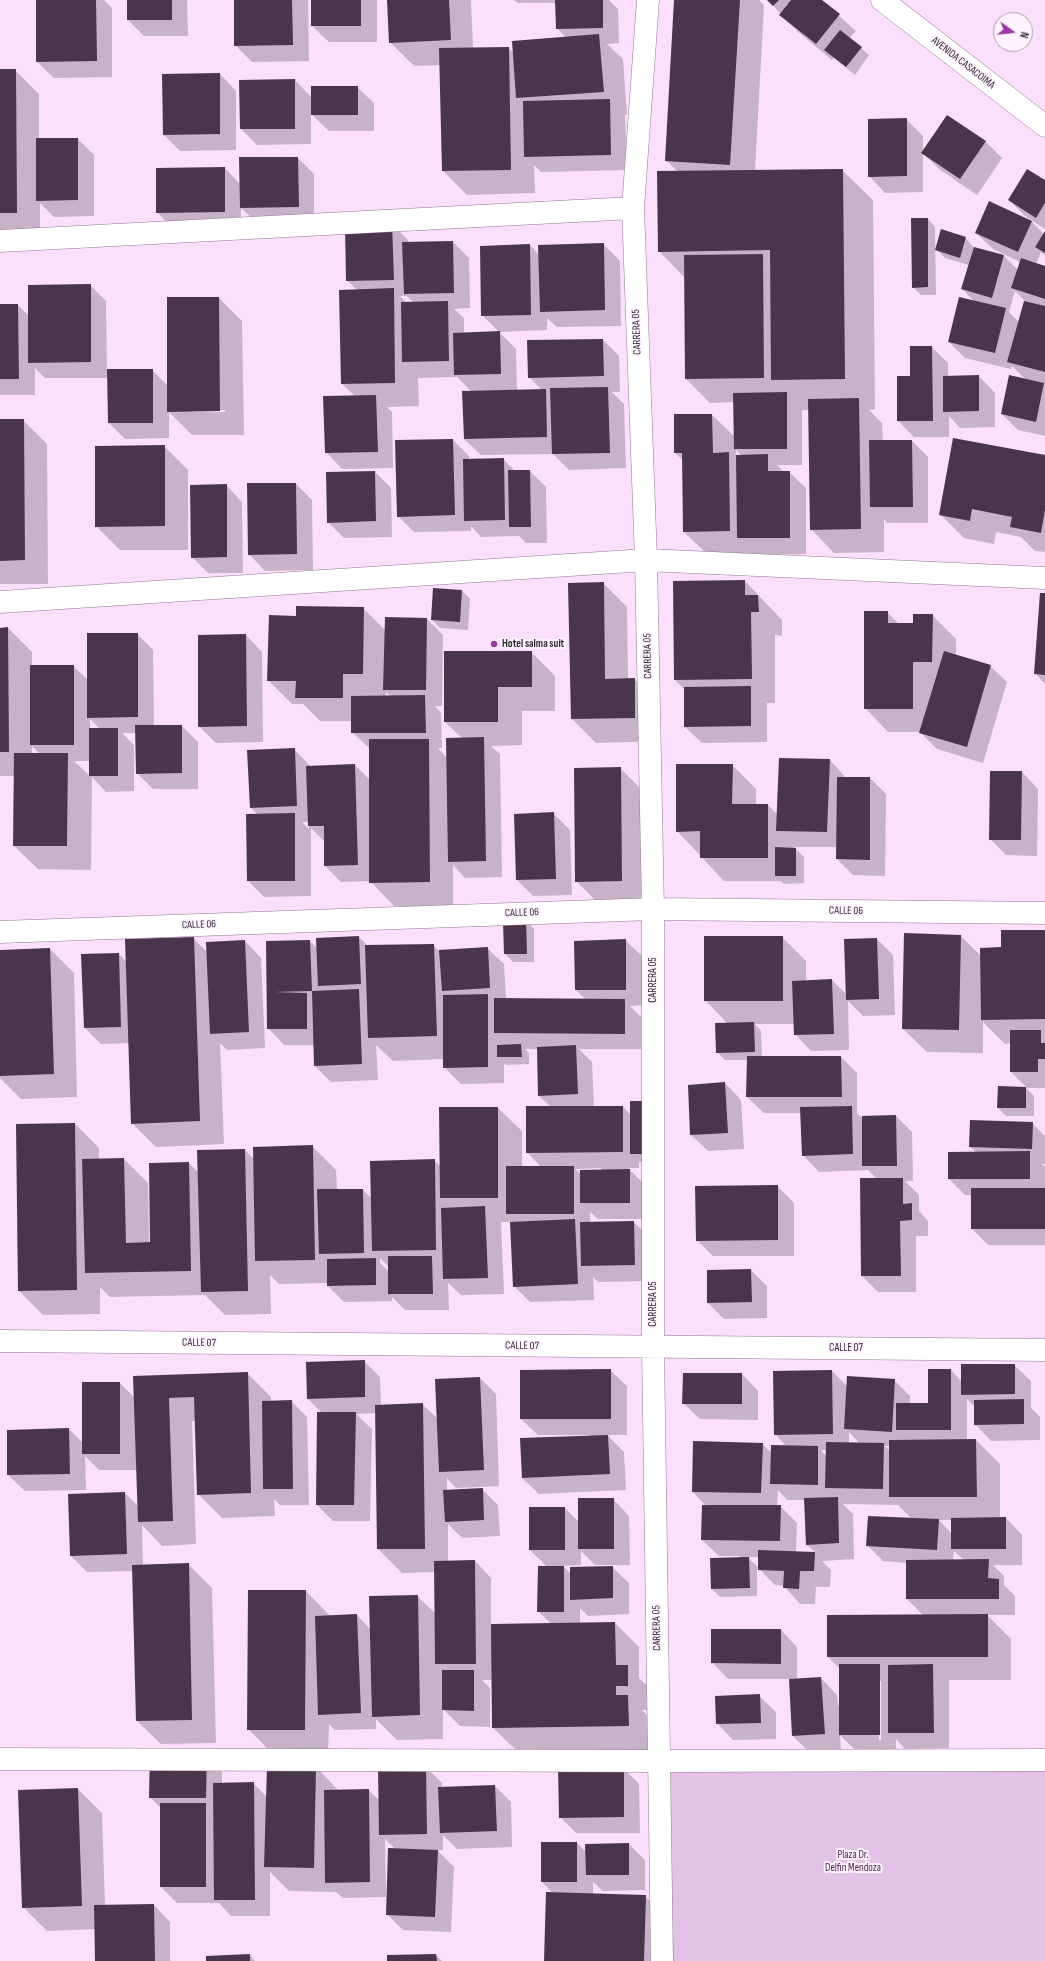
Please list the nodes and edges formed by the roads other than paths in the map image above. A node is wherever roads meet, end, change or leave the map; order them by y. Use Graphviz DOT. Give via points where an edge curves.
graph roads {
  1 [pos="648,0"];
  2 [pos="882,0"];
  3 [pos="1045,126"];
  4 [pos="633,208"];
  5 [pos="0,241"];
  6 [pos="646,560"];
  7 [pos="1045,578"];
  8 [pos="0,602"];
  9 [pos="653,909"];
  10 [pos="1045,913"];
  11 [pos="0,932"];
  12 [pos="0,1341"];
  13 [pos="653,1347"];
  14 [pos="1045,1350"];
  15 [pos="0,1759"];
  16 [pos="1045,1760"];
  17 [pos="659,1761"];
  18 [pos="662,1961"];
  1 -- 4 [label="street, CARRERA 05"];
  2 -- 3 [label="street, AVENIDA CASACOIMA"];
  4 -- 5 [label="street"];
  4 -- 6 [label="street, CARRERA 05"];
  6 -- 7 [label="street"];
  6 -- 8 [label="street"];
  6 -- 9 [label="street, CARRERA 05"];
  9 -- 10 [label="street, CALLE 06"];
  9 -- 11 [label="street, CALLE 06"];
  9 -- 13 [label="street, CARRERA 05"];
  12 -- 13 [label="street, CALLE 07"];
  13 -- 14 [label="street, CALLE 07"];
  13 -- 17 [label="street, CARRERA 05"];
  15 -- 17 [label="street"];
  16 -- 17 [label="street"];
  17 -- 18 [label="street, CARRERA 05"];
}
